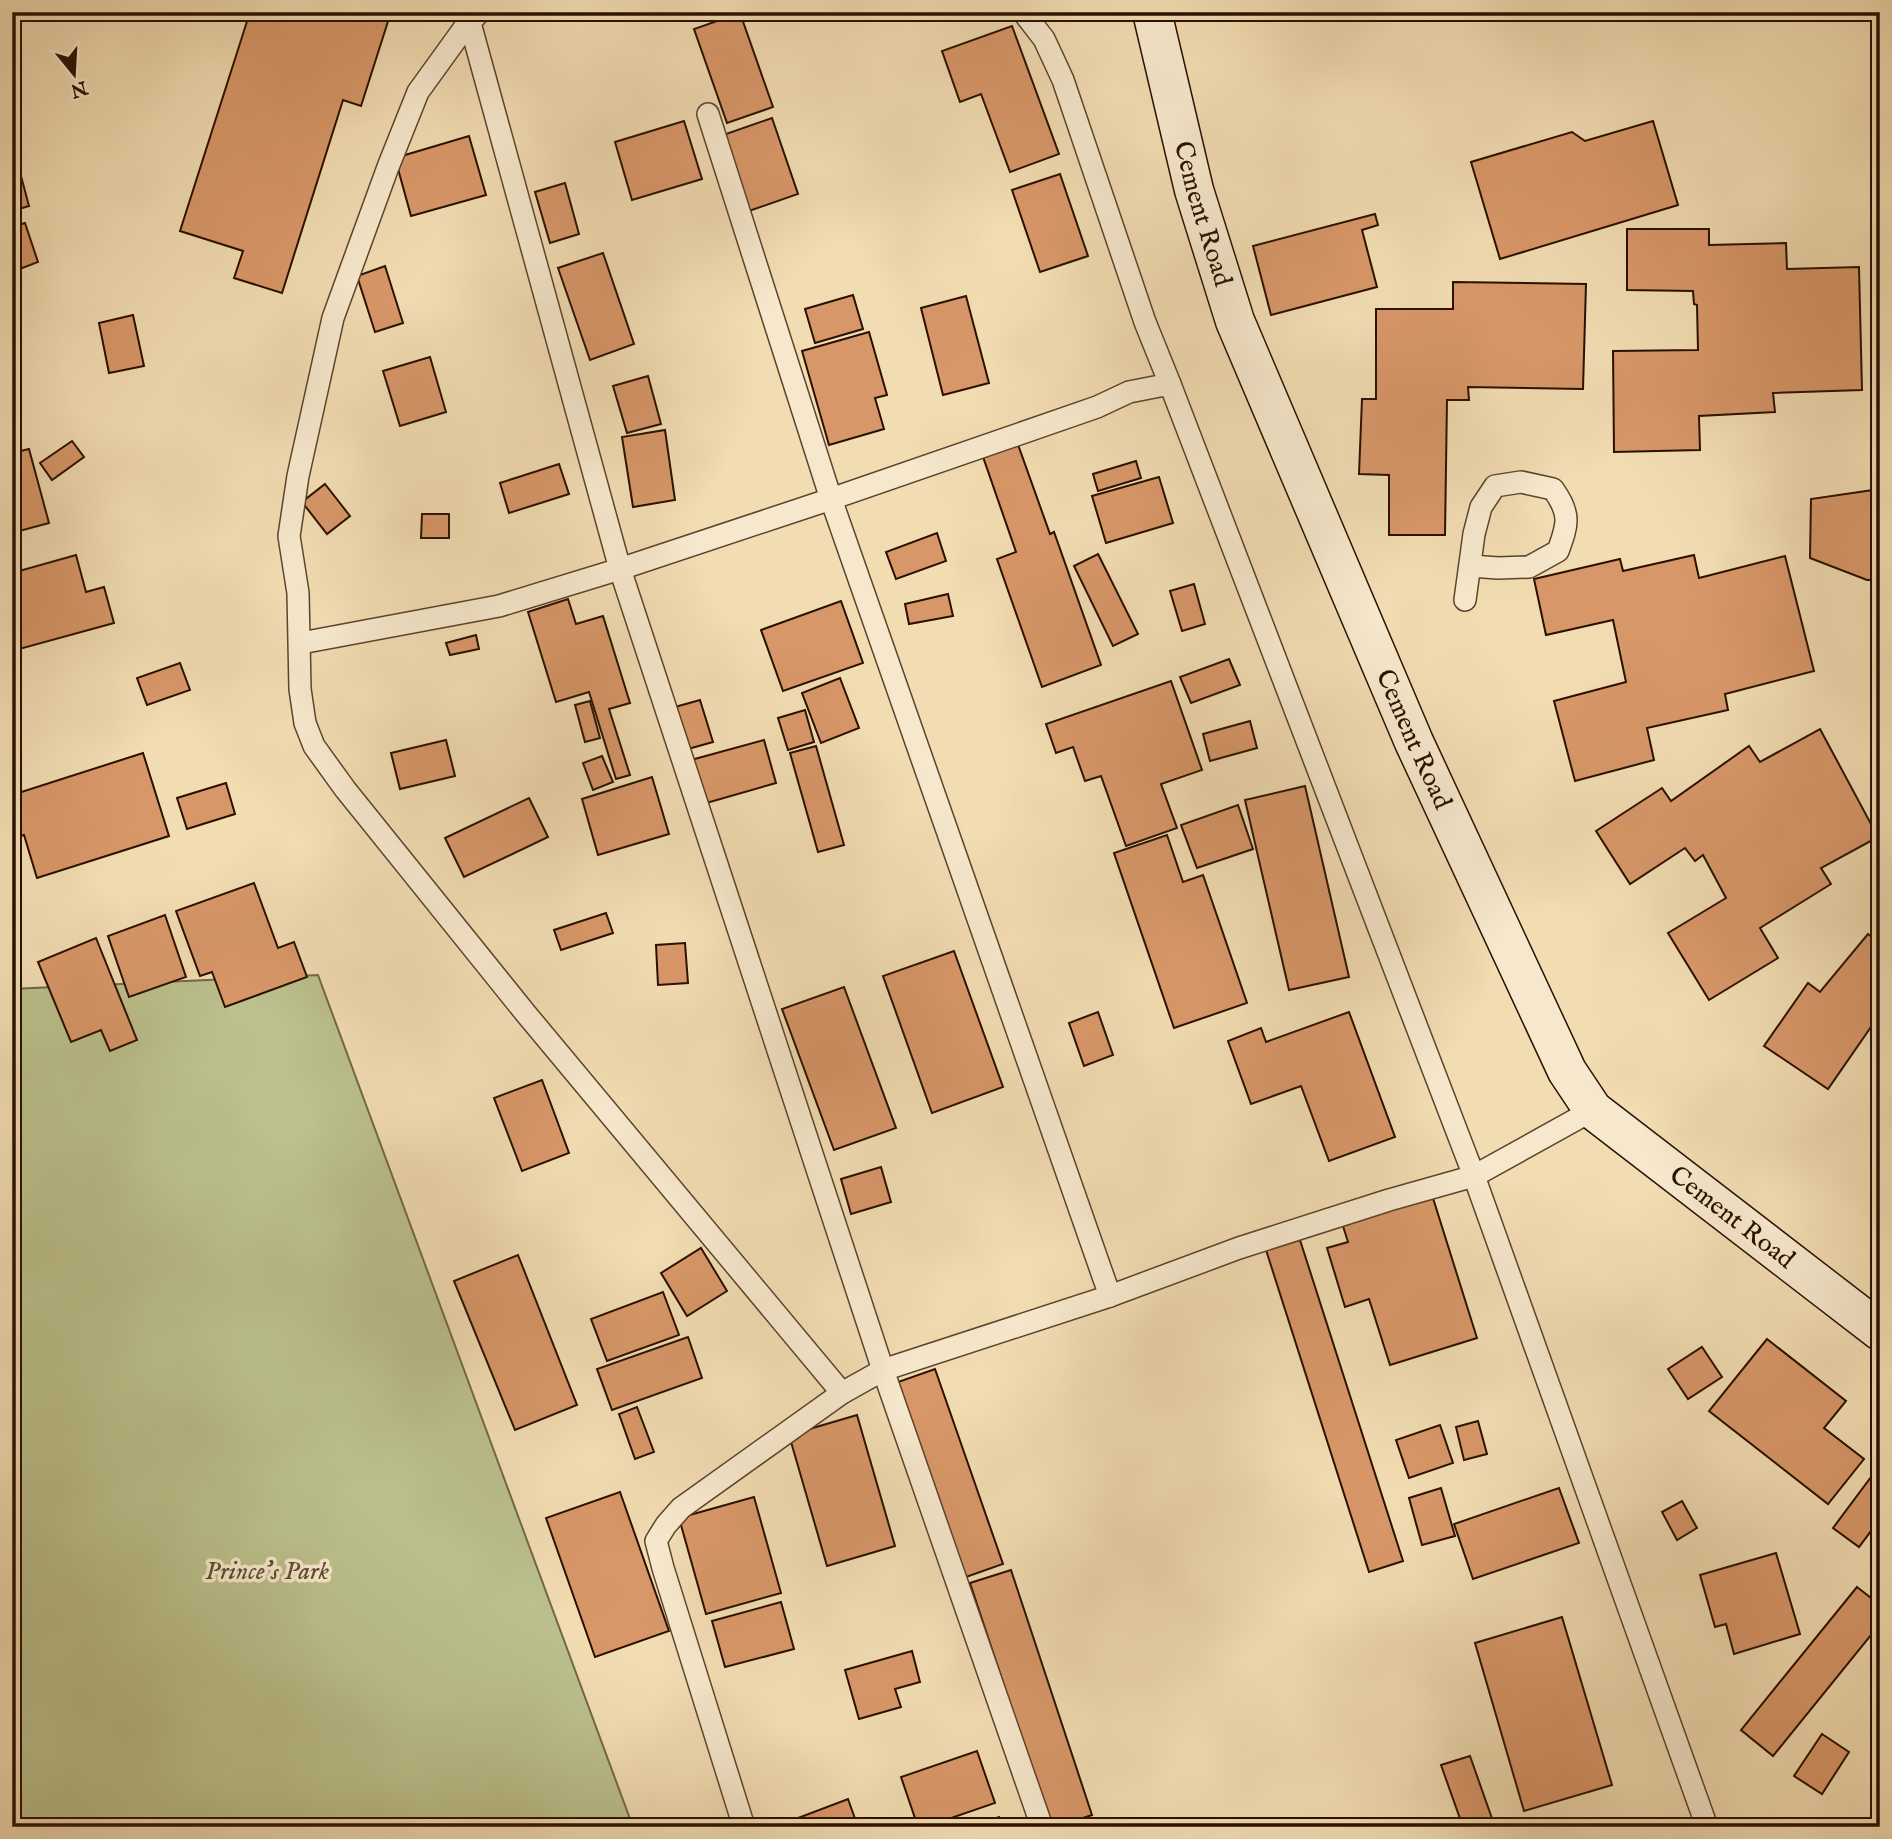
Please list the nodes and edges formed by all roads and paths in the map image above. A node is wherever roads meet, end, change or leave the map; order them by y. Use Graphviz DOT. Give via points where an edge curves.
graph roads {
  1 [pos="1023,12"];
  2 [pos="1152,12"];
  3 [pos="473,15"];
  4 [pos="708,114"];
  5 [pos="1170,384"];
  6 [pos="831,499"];
  7 [pos="1471,566"];
  8 [pos="620,569"];
  9 [pos="1465,600"];
  10 [pos="301,643"];
  11 [pos="1593,1110"];
  12 [pos="1474,1176"];
  13 [pos="1110,1296"];
  14 [pos="1880,1331"];
  15 [pos="883,1370"];
  16 [pos="842,1393"];
  17 [pos="744,1827"];
  18 [pos="1042,1827"];
  19 [pos="1707,1827"];
  1 -- 5 [label="lane" via="1044,39 1063,79"];
  2 -- 11 [label="main road, Cement Road" via="1194,190 1235,321 1414,741 1546,1029"];
  3 -- 8 [label="lane"];
  3 -- 10 [label="lane" via="418,92 333,318 289,536"];
  4 -- 6 [label="lane"];
  5 -- 6 [label="lane" via="1129,392"];
  5 -- 12 [label="lane"];
  6 -- 8 [label="lane"];
  6 -- 13 [label="lane"];
  7 -- 7 [label="lane" via="1481,507 1495,486 1521,482 1553,489 1562,502 1567,527 1558,551 1529,567"];
  7 -- 9 [label="lane"];
  8 -- 10 [label="lane" via="499,606"];
  8 -- 15 [label="lane"];
  10 -- 16 [label="lane" via="305,723 314,746 345,789"];
  11 -- 12 [label="lane"];
  11 -- 14 [label="main road, Cement Road"];
  12 -- 13 [label="lane" via="1239,1248"];
  12 -- 19 [label="lane"];
  13 -- 15 [label="lane"];
  15 -- 16 [label="lane"];
  15 -- 18 [label="lane"];
  16 -- 17 [label="lane" via="681,1508 656,1541"];
}
